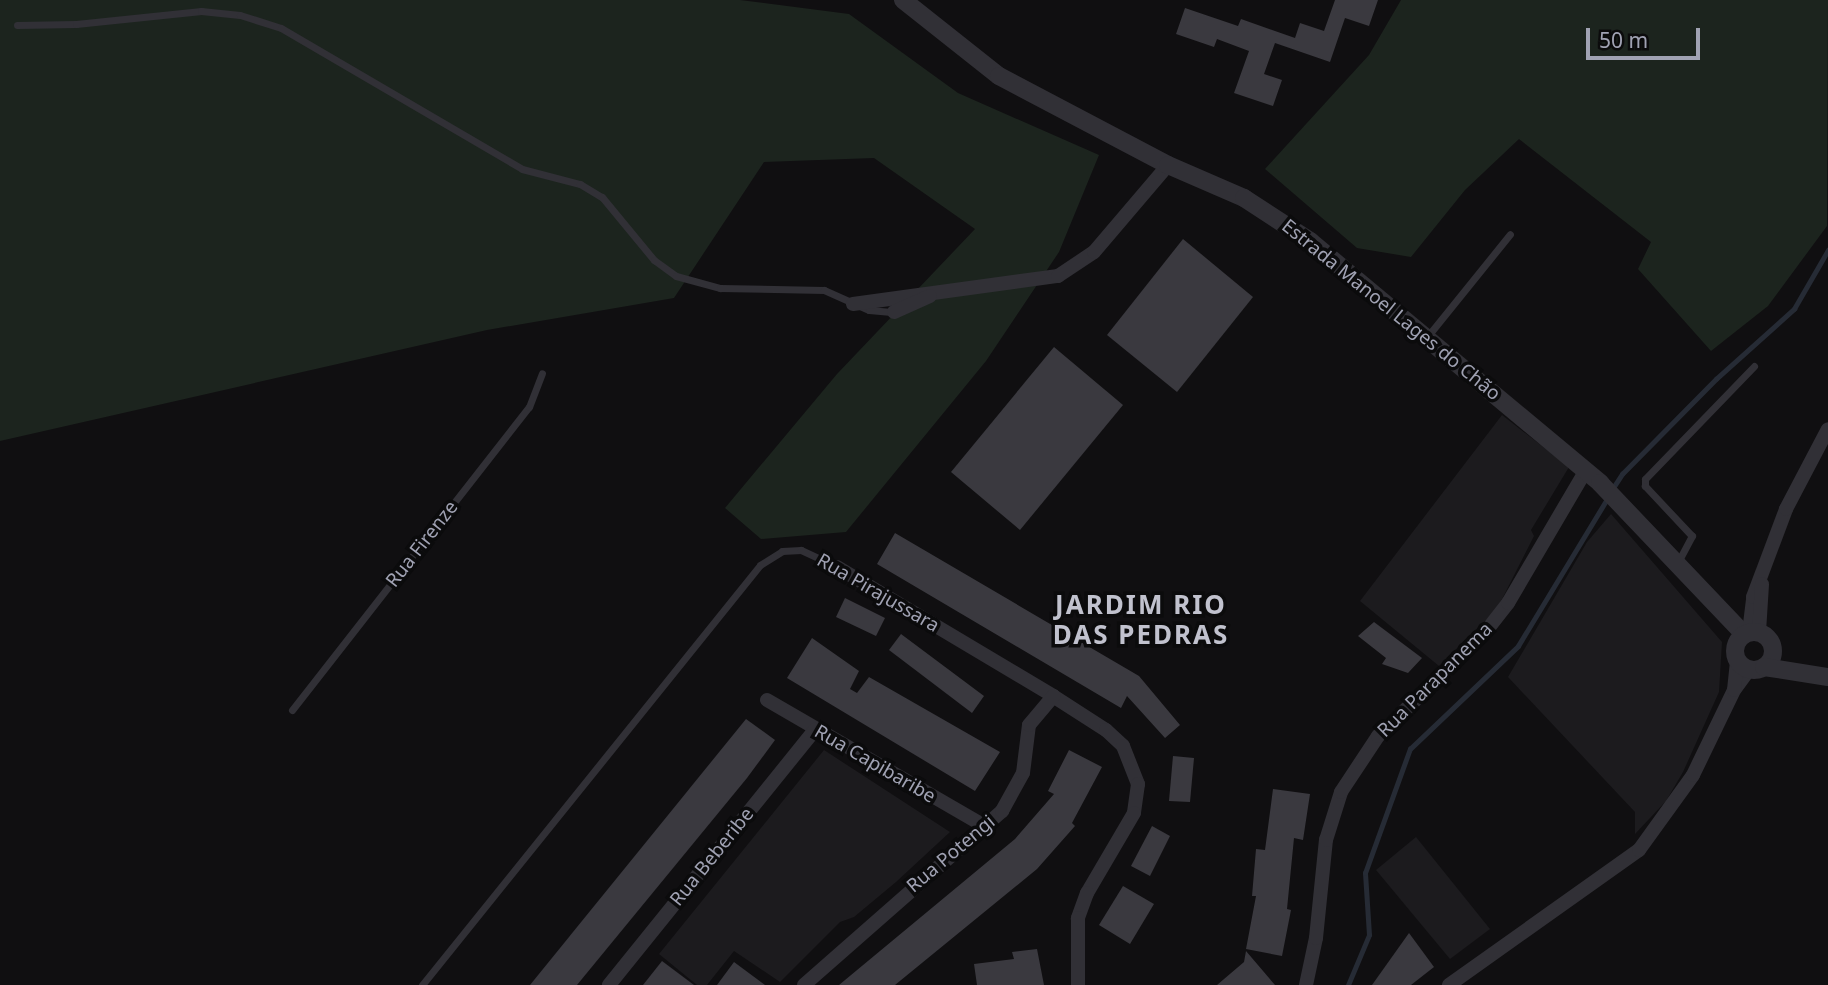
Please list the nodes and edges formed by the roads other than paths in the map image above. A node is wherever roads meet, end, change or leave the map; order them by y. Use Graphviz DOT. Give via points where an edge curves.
graph roads {
  1 [pos="903,0"];
  2 [pos="17,25"];
  3 [pos="1168,165"];
  4 [pos="1510,234"];
  5 [pos="948,288"];
  6 [pos="853,304"];
  7 [pos="894,312"];
  8 [pos="1426,337"];
  9 [pos="1754,366"];
  10 [pos="542,373"];
  11 [pos="1828,429"];
  12 [pos="1586,470"];
  13 [pos="1676,566"];
  14 [pos="837,567"];
  15 [pos="1751,649"];
  16 [pos="1823,676"];
  17 [pos="1053,696"];
  18 [pos="767,700"];
  19 [pos="292,710"];
  20 [pos="815,730"];
  21 [pos="984,826"];
  22 [pos="422,985"];
  23 [pos="609,985"];
  24 [pos="804,985"];
  25 [pos="1078,985"];
  26 [pos="1306,985"];
  27 [pos="1450,985"];
  1 -- 3 [label="street, Estrada Manoel Lages do Chão" via="999,76"];
  2 -- 6 [label="lane" via="201,11 240,15 281,28 522,169 591,190 654,260 676,276 720,288 824,290"];
  3 -- 5 [label="street" via="1118,228 1075,266 1037,281"];
  3 -- 8 [label="street, Estrada Manoel Lages do Chão" via="1244,198 1280,220"];
  4 -- 8 [label="lane"];
  5 -- 6 [label="street"];
  5 -- 7 [label="street"];
  6 -- 7 [label="lane"];
  8 -- 12 [label="street, Estrada Manoel Lages do Chão"];
  9 -- 13 [label="lane" via="1645,479 1644,486 1692,536"];
  10 -- 19 [label="lane, Rua Firenze" via="529,407"];
  11 -- 15 [label="street" via="1786,509 1762,579"];
  12 -- 13 [label="street, Estrada Manoel Lages do Chão"];
  12 -- 26 [label="street, Rua Parapanema" via="1508,603 1483,635 1378,736 1341,792 1326,840"];
  13 -- 15 [label="street, Estrada Manoel Lages do Chão"];
  14 -- 17 [label="street, Rua Pirajussara"];
  14 -- 22 [label="lane, Rua Pirajussara" via="801,550 782,551 760,565"];
  15 -- 16 [label="street, Estrada Manoel Lages do Chão"];
  15 -- 27 [label="street" via="1693,775 1639,850"];
  17 -- 21 [label="street, Rua Potengi" via="1029,725 1016,791"];
  17 -- 25 [label="street, Rua Pirajussara" via="1123,746 1138,784 1135,813 1087,893 1078,918"];
  18 -- 20 [label="street, Rua Capibaribe"];
  20 -- 21 [label="street, Rua Capibaribe"];
  20 -- 23 [label="street, Rua Beberibe"];
  21 -- 24 [label="street, Rua Potengi"];
}
